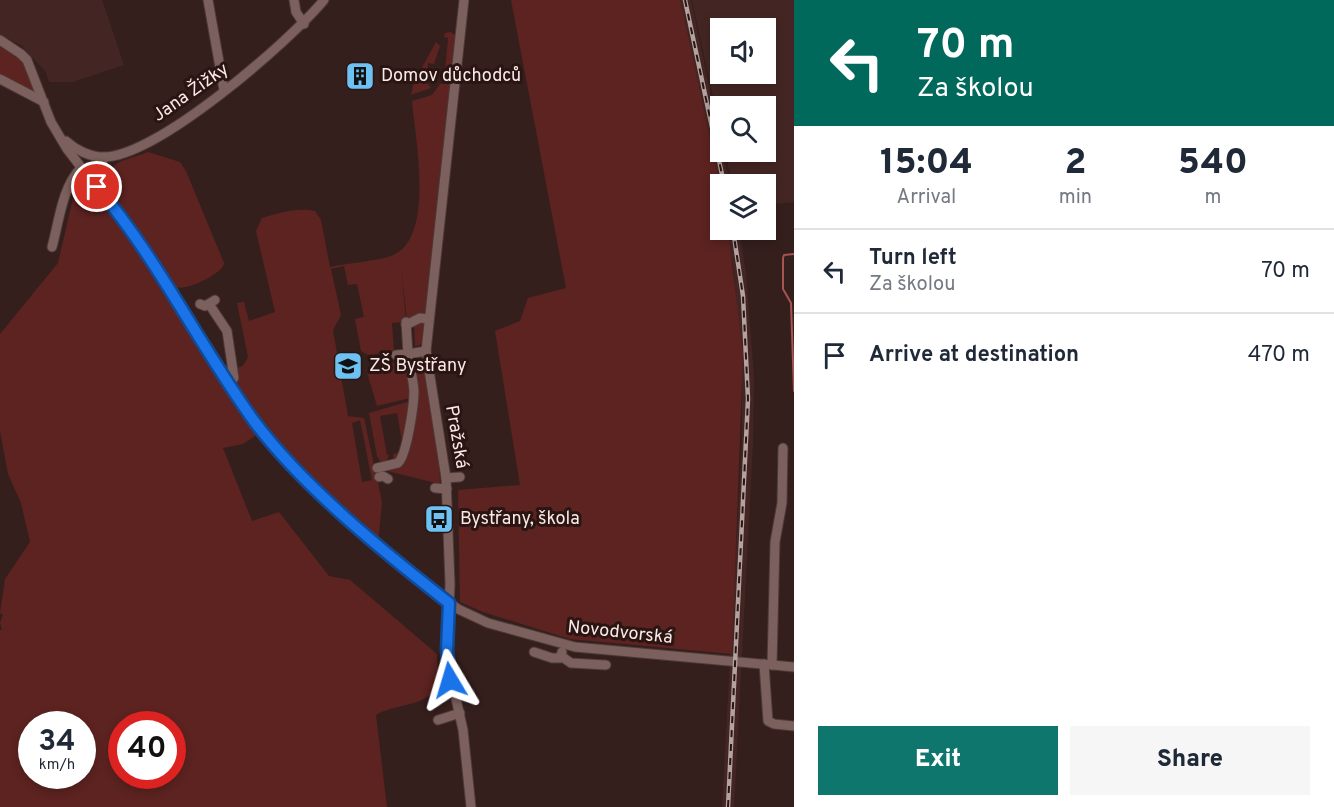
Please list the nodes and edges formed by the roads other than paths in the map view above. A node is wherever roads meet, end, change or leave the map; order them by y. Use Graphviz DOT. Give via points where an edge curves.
graph roads {
  1 [pos="208,0"];
  2 [pos="294,0"];
  3 [pos="324,0"];
  4 [pos="464,0"];
  5 [pos="304,24"];
  6 [pos="0,40"];
  7 [pos="0,79"];
  8 [pos="224,90"];
  9 [pos="44,102"];
  10 [pos="58,133"];
  11 [pos="104,157"];
  12 [pos="81,168"];
  13 [pos="97,187"];
  14 [pos="52,248"];
  15 [pos="208,302"];
  16 [pos="429,319"];
  17 [pos="426,351"];
  18 [pos="408,354"];
  19 [pos="396,355"];
  20 [pos="229,385"];
  21 [pos="783,448"];
  22 [pos="393,454"];
  23 [pos="460,477"];
  24 [pos="446,478"];
  25 [pos="435,488"];
  26 [pos="447,489"];
  27 [pos="449,603"];
  28 [pos="563,644"];
  29 [pos="534,652"];
  30 [pos="561,656"];
  31 [pos="768,664"];
  32 [pos="606,665"];
  33 [pos="794,667"];
  34 [pos="460,713"];
  35 [pos="438,720"];
  36 [pos="794,726"];
  37 [pos="471,807"];
  1 -- 8 [label="street"];
  2 -- 5 [label="street"];
  3 -- 5 [label="street, Jana Žižky"];
  4 -- 16 [label="street, Pražská"];
  5 -- 8 [label="street, Jana Žižky"];
  6 -- 9 [label="street, Novodvorská" via="27,60"];
  7 -- 9 [label="street"];
  8 -- 11 [label="street, Jana Žižky" via="160,135 128,152"];
  9 -- 10 [label="street, Novodvorská"];
  10 -- 11 [label="street" via="81,151"];
  10 -- 12 [label="street, Novodvorská"];
  11 -- 13 [label="street" via="96,177"];
  12 -- 13 [label="street, Novodvorská"];
  12 -- 14 [label="street" via="67,193"];
  13 -- 20 [label="street, Novodvorská" via="150,256"];
  15 -- 20 [label="street" via="227,332 234,378"];
  16 -- 17 [label="street, Pražská"];
  16 -- 18 [label="street" via="406,323"];
  17 -- 18 [label="street"];
  17 -- 24 [label="street, Pražská"];
  18 -- 19 [label="street"];
  18 -- 22 [label="street" via="414,393 406,452 398,463 382,472"];
  20 -- 27 [label="street, Novodvorská" via="267,438 306,479"];
  21 -- 31 [label="street"];
  23 -- 24 [label="street"];
  24 -- 26 [label="street, Pražská"];
  25 -- 26 [label="street"];
  26 -- 27 [label="street, Pražská"];
  27 -- 28 [label="street, Novodvorská" via="488,623"];
  27 -- 34 [label="street, Pražská" via="447,659"];
  28 -- 30 [label="street"];
  28 -- 31 [label="street, Novodvorská"];
  29 -- 30 [label="street" via="556,659"];
  30 -- 32 [label="street" via="571,663"];
  31 -- 33 [label="street, Novodvorská"];
  31 -- 36 [label="street" via="768,721"];
  34 -- 35 [label="street"];
  34 -- 37 [label="street, Pražská"];
}
